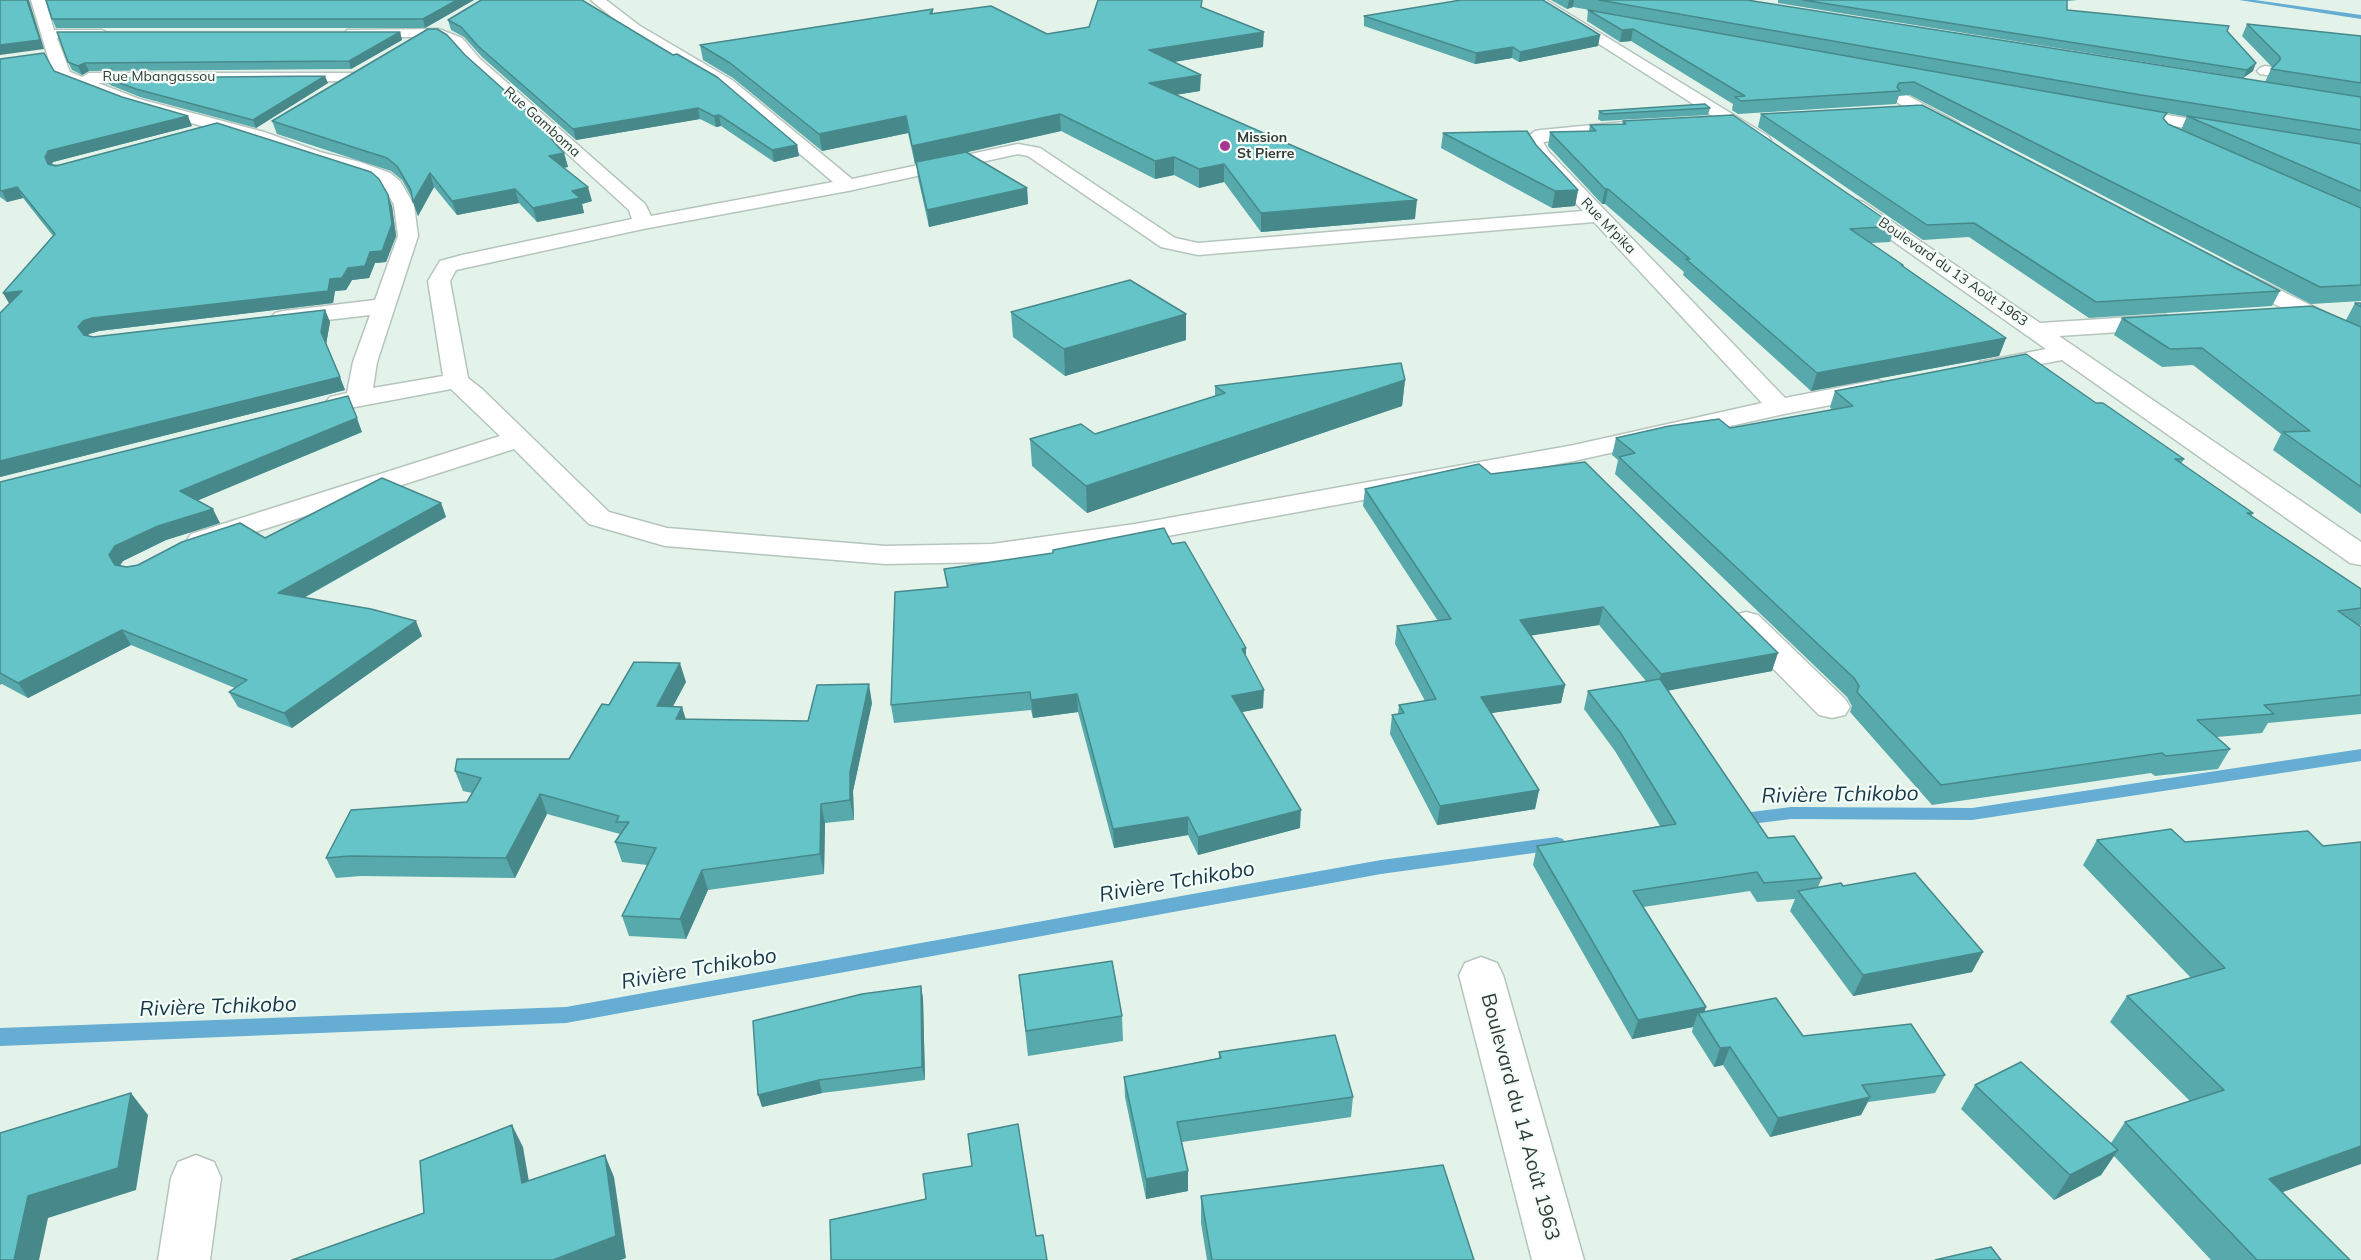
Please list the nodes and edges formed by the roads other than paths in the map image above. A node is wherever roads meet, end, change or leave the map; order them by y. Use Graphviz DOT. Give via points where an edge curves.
graph roads {
  1 [pos="38,0"];
  2 [pos="598,0"];
  3 [pos="1545,5"];
  4 [pos="1599,18"];
  5 [pos="452,20"];
  6 [pos="432,32"];
  7 [pos="336,33"];
  8 [pos="48,34"];
  9 [pos="120,34"];
  10 [pos="403,49"];
  11 [pos="1881,69"];
  12 [pos="2258,70"];
  13 [pos="72,78"];
  14 [pos="2361,84"];
  15 [pos="326,94"];
  16 [pos="1920,110"];
  17 [pos="2107,110"];
  18 [pos="1897,111"];
  19 [pos="2129,114"];
  20 [pos="1756,119"];
  21 [pos="1732,120"];
  22 [pos="1698,122"];
  23 [pos="278,124"];
  24 [pos="1652,125"];
  25 [pos="217,127"];
  26 [pos="2246,133"];
  27 [pos="183,136"];
  28 [pos="258,136"];
  29 [pos="1974,138"];
  30 [pos="2192,143"];
  31 [pos="1782,154"];
  32 [pos="848,185"];
  33 [pos="1840,195"];
  34 [pos="1598,216"];
  35 [pos="643,224"];
  36 [pos="2225,269"];
  37 [pos="386,306"];
  38 [pos="2350,310"];
  39 [pos="2307,313"];
  40 [pos="2272,315"];
  41 [pos="260,321"];
  42 [pos="2190,321"];
  43 [pos="2037,330"];
  44 [pos="2361,339"];
  45 [pos="2067,352"];
  46 [pos="1961,372"];
  47 [pos="456,381"];
  48 [pos="1902,384"];
  49 [pos="358,397"];
  50 [pos="1784,406"];
  51 [pos="312,409"];
  52 [pos="518,439"];
  53 [pos="1575,453"];
  54 [pos="1599,477"];
  55 [pos="178,548"];
  56 [pos="2361,556"];
  57 [pos="1724,600"];
  58 [pos="1832,707"];
  59 [pos="1481,975"];
  60 [pos="196,1178"];
  61 [pos="184,1260"];
  62 [pos="1558,1260"];
  1 -- 8 [label="street"];
  2 -- 32 [label="street" via="635,29 726,83"];
  3 -- 4 [label="street"];
  3 -- 21 [label="street"];
  5 -- 6 [label="street"];
  6 -- 7 [label="street"];
  6 -- 10 [label="street"];
  6 -- 35 [label="street, Rue Gamboma" via="457,41 475,62 638,208"];
  8 -- 9 [label="street"];
  8 -- 13 [label="street" via="50,55 61,71"];
  11 -- 16 [label="street" via="1844,63"];
  12 -- 14 [label="street"];
  13 -- 15 [label="street, Rue Mbangassou" via="359,74"];
  13 -- 25 [label="street" via="133,102"];
  16 -- 18 [label="street"];
  16 -- 29 [label="street"];
  17 -- 19 [label="street"];
  19 -- 26 [label="street"];
  19 -- 30 [label="street"];
  20 -- 21 [label="street"];
  21 -- 22 [label="street"];
  21 -- 31 [label="street"];
  23 -- 28 [label="street"];
  24 -- 34 [label="street, Rue M'pika" via="1541,135 1533,140 1541,155"];
  25 -- 27 [label="street"];
  25 -- 28 [label="street"];
  28 -- 37 [label="street" via="353,166 393,185 404,205 408,236"];
  32 -- 34 [label="street" via="1004,152 1034,152 1168,243 1198,249"];
  32 -- 35 [label="street"];
  33 -- 43 [label="street, Boulevard du 13 Août 1963"];
  34 -- 50 [label="street, Rue M'pika" via="1776,403"];
  35 -- 47 [label="street" via="448,266 439,281"];
  36 -- 39 [label="street"];
  37 -- 41 [label="street"];
  37 -- 49 [label="street" via="365,362"];
  38 -- 39 [label="street"];
  39 -- 40 [label="street"];
  39 -- 44 [label="street"];
  42 -- 43 [label="street"];
  43 -- 45 [label="street, Boulevard du 13 Août 1963"];
  45 -- 46 [label="street"];
  45 -- 56 [label="street, Boulevard du 13 Août 1963"];
  47 -- 49 [label="street"];
  47 -- 52 [label="street"];
  48 -- 50 [label="street"];
  49 -- 51 [label="street"];
  50 -- 53 [label="street"];
  52 -- 53 [label="street" via="599,518 665,537 885,555 992,553 1135,533"];
  52 -- 55 [label="street"];
  53 -- 54 [label="street"];
  57 -- 58 [label="street"];
  59 -- 62 [label="street, Boulevard du 14 Août 1963"];
  60 -- 61 [label="street"];
}
